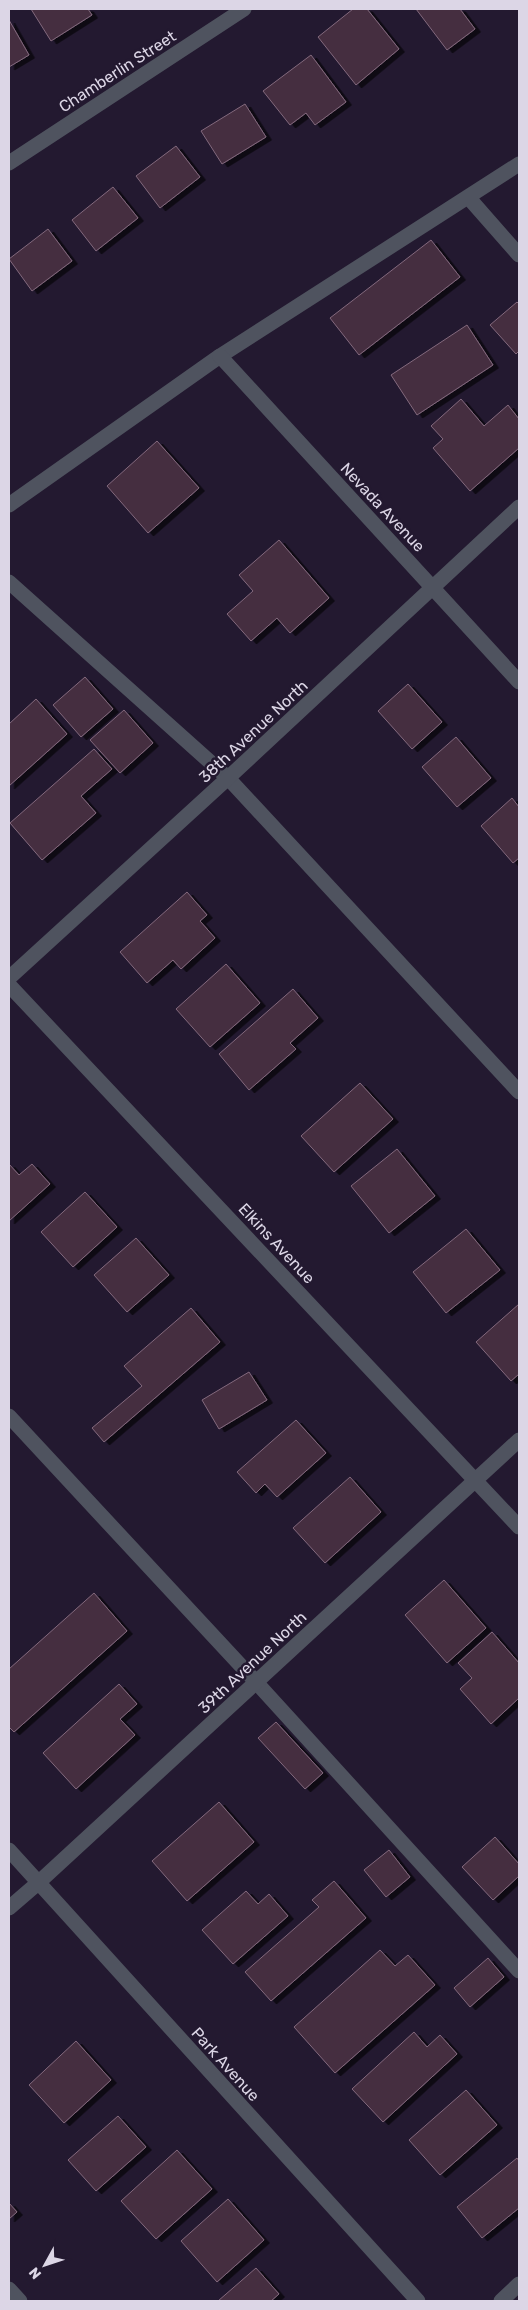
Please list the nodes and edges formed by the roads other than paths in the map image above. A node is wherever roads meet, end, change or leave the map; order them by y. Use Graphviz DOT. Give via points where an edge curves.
graph roads {
  1 [pos="244,9"];
  2 [pos="9,163"];
  3 [pos="519,164"];
  4 [pos="468,197"];
  5 [pos="519,255"];
  6 [pos="220,356"];
  7 [pos="9,505"];
  8 [pos="519,507"];
  9 [pos="9,582"];
  10 [pos="434,588"];
  11 [pos="519,682"];
  12 [pos="228,778"];
  13 [pos="9,978"];
  14 [pos="9,985"];
  15 [pos="519,1092"];
  16 [pos="9,1416"];
  17 [pos="519,1440"];
  18 [pos="476,1480"];
  19 [pos="519,1527"];
  20 [pos="256,1682"];
  21 [pos="9,1850"];
  22 [pos="38,1883"];
  23 [pos="9,1908"];
  24 [pos="519,1971"];
  25 [pos="519,2284"];
  26 [pos="9,2289"];
  27 [pos="20,2301"];
  28 [pos="418,2301"];
  29 [pos="501,2301"];
  1 -- 2 [label="street, Chamberlin Street"];
  3 -- 4 [label="street"];
  4 -- 5 [label="street"];
  4 -- 6 [label="street"];
  6 -- 7 [label="street"];
  6 -- 10 [label="street, Nevada Avenue"];
  8 -- 10 [label="street, 38th Avenue North"];
  9 -- 12 [label="street"];
  10 -- 11 [label="street, Nevada Avenue"];
  10 -- 12 [label="street, 38th Avenue North"];
  12 -- 13 [label="street, 38th Avenue North"];
  12 -- 15 [label="street"];
  14 -- 18 [label="street, Elkins Avenue"];
  16 -- 20 [label="street"];
  17 -- 18 [label="street, 39th Avenue North"];
  18 -- 19 [label="street, Elkins Avenue"];
  18 -- 20 [label="street, 39th Avenue North"];
  20 -- 22 [label="street, 39th Avenue North"];
  20 -- 24 [label="street"];
  21 -- 22 [label="street, Park Avenue"];
  22 -- 23 [label="street, 39th Avenue North"];
  22 -- 28 [label="street, Park Avenue"];
  25 -- 29 [label="street"];
  26 -- 27 [label="street"];
}
